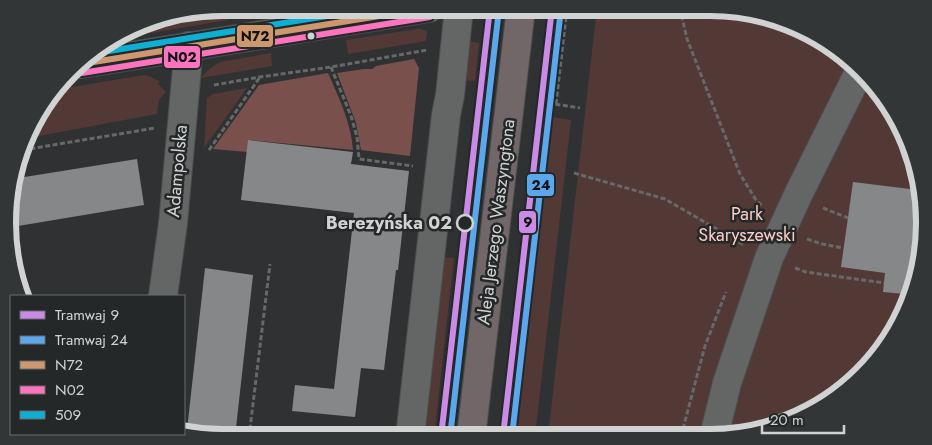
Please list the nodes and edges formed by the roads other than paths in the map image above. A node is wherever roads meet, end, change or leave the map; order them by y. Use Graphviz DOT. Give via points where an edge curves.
graph roads {
  1 [pos="378,16"];
  2 [pos="458,16"];
  3 [pos="520,16"];
  4 [pos="189,46"];
  5 [pos="93,62"];
  6 [pos="857,79"];
  7 [pos="163,295"];
  8 [pos="411,429"];
  9 [pos="472,429"];
  10 [pos="716,429"];
  1 -- 4 [label="street"];
  2 -- 8 [label="street"];
  3 -- 9 [label="main road, Aleja Jerzego Waszyngtona"];
  4 -- 5 [label="street"];
  4 -- 7 [label="street, Adampolska"];
  6 -- 10 [label="street" via="798,232 769,258 727,383"];
}
